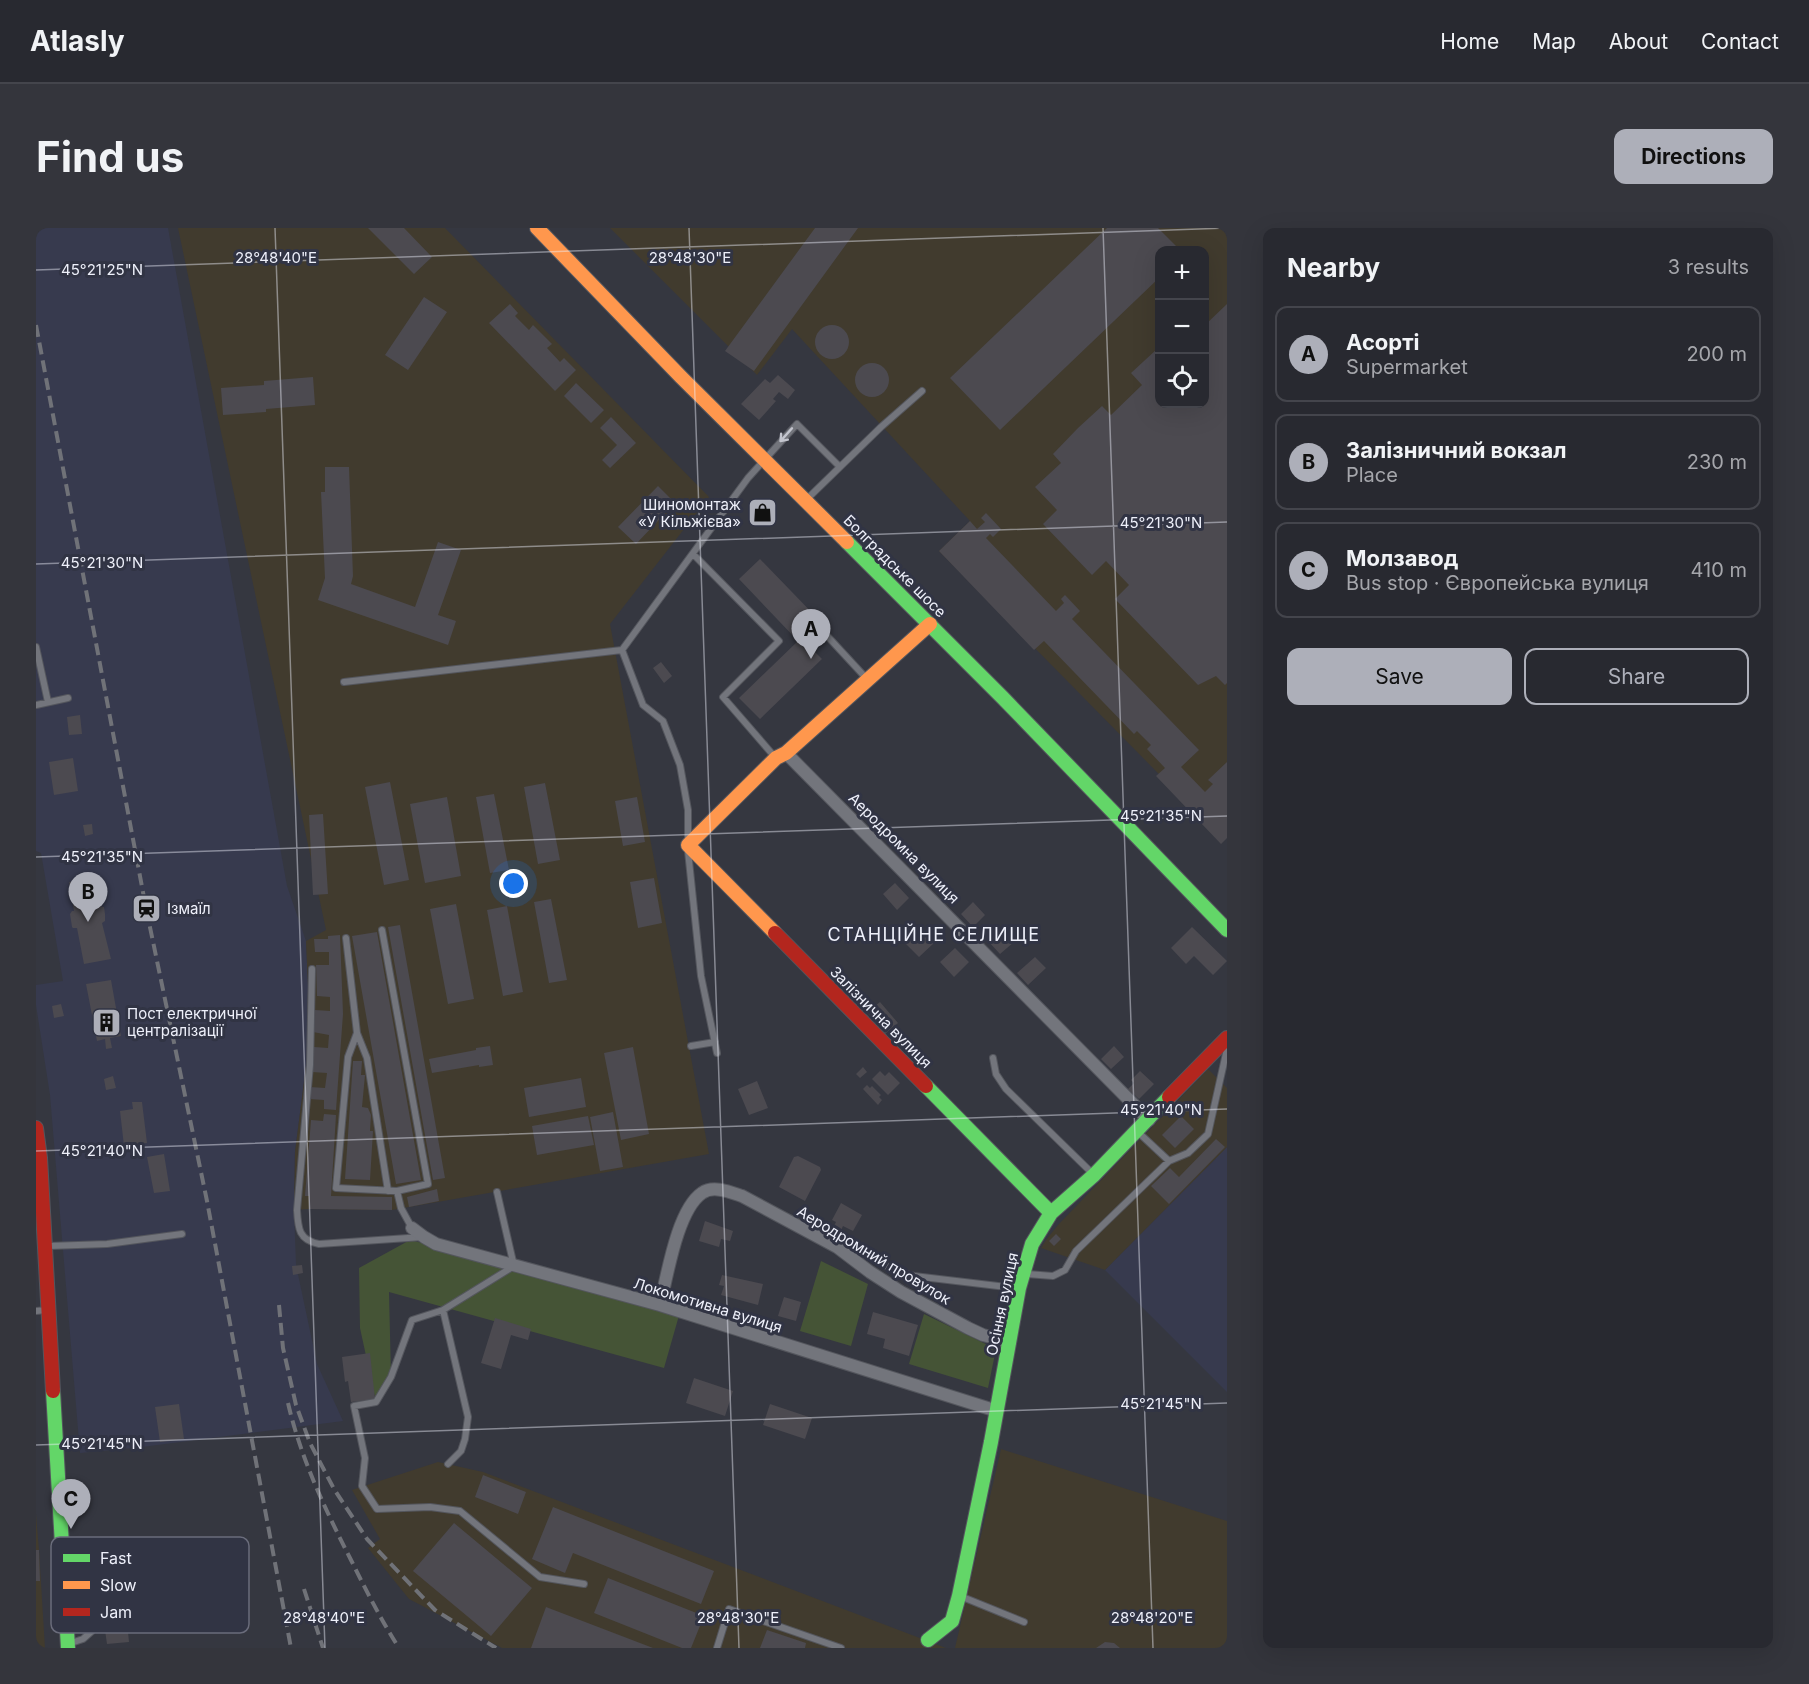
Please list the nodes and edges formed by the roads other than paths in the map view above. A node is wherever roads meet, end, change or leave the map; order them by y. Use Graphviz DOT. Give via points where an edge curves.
graph roads {
  1 [pos="537,228"];
  2 [pos="922,391"];
  3 [pos="763,461"];
  4 [pos="840,467"];
  5 [pos="805,501"];
  6 [pos="693,554"];
  7 [pos="930,624"];
  8 [pos="818,626"];
  9 [pos="36,647"];
  10 [pos="622,650"];
  11 [pos="867,680"];
  12 [pos="344,682"];
  13 [pos="68,698"];
  14 [pos="48,702"];
  15 [pos="36,705"];
  16 [pos="781,756"];
  17 [pos="688,845"];
  18 [pos="382,930"];
  19 [pos="1227,930"];
  20 [pos="346,938"];
  21 [pos="312,969"];
  22 [pos="357,1033"];
  23 [pos="715,1042"];
  24 [pos="1226,1043"];
  25 [pos="691,1046"];
  26 [pos="717,1053"];
  27 [pos="993,1059"];
  28 [pos="1149,1120"];
  29 [pos="36,1128"];
  30 [pos="1137,1132"];
  31 [pos="1169,1161"];
  32 [pos="1094,1175"];
  33 [pos="388,1191"];
  34 [pos="397,1191"];
  35 [pos="497,1192"];
  36 [pos="1051,1213"];
  37 [pos="412,1228"];
  38 [pos="182,1234"];
  39 [pos="424,1237"];
  40 [pos="44,1246"];
  41 [pos="837,1247"];
  42 [pos="514,1266"];
  43 [pos="1022,1274"];
  44 [pos="1019,1288"];
  45 [pos="660,1305"];
  46 [pos="42,1310"];
  47 [pos="443,1310"];
  48 [pos="1010,1342"];
  49 [pos="997,1411"];
  50 [pos="448,1464"];
  51 [pos="61,1537"];
  52 [pos="584,1584"];
  53 [pos="959,1596"];
  54 [pos="1024,1622"];
  55 [pos="89,1633"];
  56 [pos="925,1644"];
  57 [pos="67,1646"];
  58 [pos="717,1648"];
  59 [pos="842,1648"];
  1 -- 3 [label="street, Болградське шосе"];
  2 -- 4 [label="lane"];
  4 -- 3 [label="lane, one-way" via="797,424"];
  3 -- 5 [label="street, Болградське шосе"];
  3 -- 6 [label="lane"];
  4 -- 5 [label="lane"];
  5 -- 7 [label="street, Болградське шосе"];
  6 -- 10 [label="lane"];
  6 -- 16 [label="lane" via="779,641 723,697"];
  7 -- 11 [label="street"];
  7 -- 19 [label="street, Болградське шосе"];
  8 -- 11 [label="lane"];
  9 -- 14 [label="lane"];
  10 -- 12 [label="lane"];
  10 -- 17 [label="lane" via="643,705 663,721 680,765 688,810"];
  11 -- 16 [label="street"];
  13 -- 14 [label="lane"];
  14 -- 15 [label="lane"];
  16 -- 17 [label="street"];
  16 -- 28 [label="street, Аеродромна вулиця"];
  17 -- 23 [label="lane" via="701,976"];
  17 -- 36 [label="street, Залізнична вулиця"];
  18 -- 34 [label="lane" via="428,1184"];
  20 -- 22 [label="lane"];
  21 -- 39 [label="lane" via="310,1065 297,1210 300,1232 309,1242 319,1244"];
  22 -- 33 [label="lane" via="367,1058"];
  22 -- 33 [label="lane" via="348,1057 336,1188"];
  23 -- 25 [label="lane"];
  23 -- 26 [label="lane"];
  24 -- 28 [label="street, Осіння вулиця"];
  24 -- 31 [label="lane" via="1208,1134 1188,1153"];
  27 -- 32 [label="lane" via="996,1074 1006,1089"];
  28 -- 30 [label="street, Осіння вулиця"];
  29 -- 40 [label="street"];
  30 -- 31 [label="lane"];
  30 -- 32 [label="street, Осіння вулиця"];
  31 -- 43 [label="lane" via="1076,1251 1065,1270 1053,1276"];
  32 -- 36 [label="street, Осіння вулиця"];
  33 -- 34 [label="lane"];
  34 -- 37 [label="lane"];
  35 -- 42 [label="lane"];
  36 -- 43 [label="street, Осіння вулиця" via="1032,1244"];
  37 -- 39 [label="street, Локомотивна вулиця"];
  38 -- 40 [label="lane" via="107,1244"];
  39 -- 42 [label="street, Локомотивна вулиця"];
  40 -- 46 [label="street"];
  41 -- 44 [label="lane" via="914,1276"];
  41 -- 45 [label="street, Аеродромний провулок" via="742,1196 714,1189 702,1192 676,1237"];
  41 -- 48 [label="street, Аеродромний провулок" via="902,1292 975,1331"];
  42 -- 45 [label="street, Локомотивна вулиця"];
  42 -- 47 [label="lane"];
  43 -- 44 [label="street, Осіння вулиця"];
  44 -- 48 [label="street, Осіння вулиця"];
  45 -- 49 [label="street, Локомотивна вулиця"];
  46 -- 51 [label="street"];
  47 -- 50 [label="lane" via="468,1418 461,1451"];
  47 -- 52 [label="lane" via="412,1320 391,1377 376,1402 354,1406 365,1458 362,1486 377,1509 430,1507 460,1511 540,1577"];
  48 -- 49 [label="street, Осіння вулиця"];
  49 -- 53 [label="street, Осіння вулиця"];
  53 -- 54 [label="lane"];
  53 -- 56 [label="street, Осіння вулиця" via="951,1621"];
  55 -- 57 [label="lane"];
  58 -- 59 [label="lane" via="729,1609"];
}
